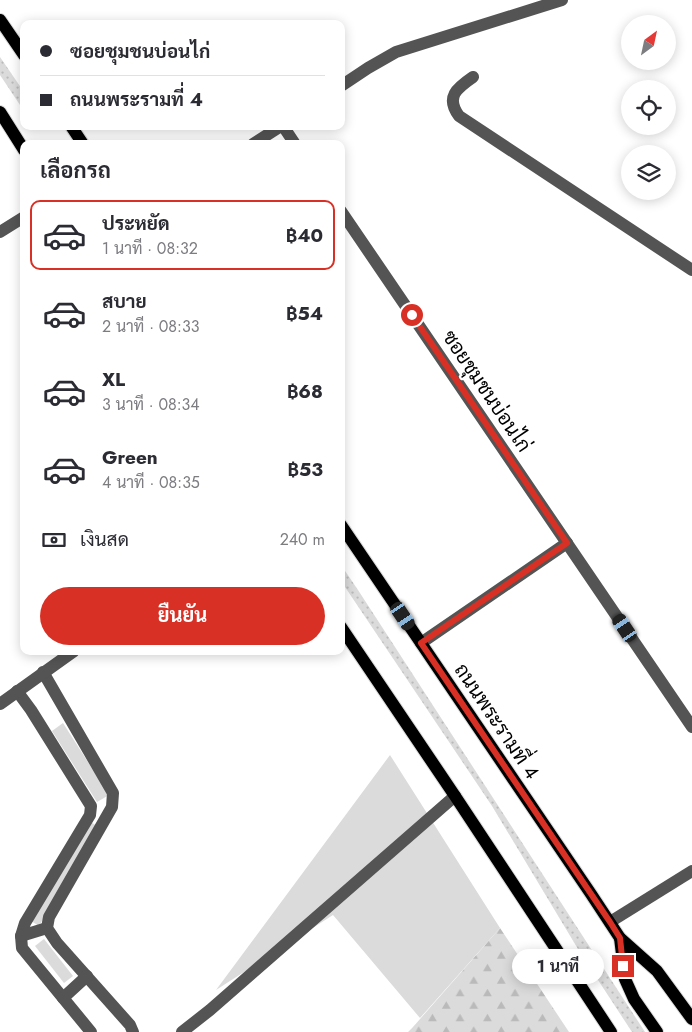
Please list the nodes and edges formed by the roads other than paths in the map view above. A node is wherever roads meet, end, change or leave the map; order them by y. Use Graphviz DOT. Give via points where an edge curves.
graph roads {
  1 [pos="562,0"];
  2 [pos="0,20"];
  3 [pos="20,50"];
  4 [pos="473,78"];
  5 [pos="345,83"];
  6 [pos="0,112"];
  7 [pos="276,130"];
  8 [pos="259,140"];
  9 [pos="20,144"];
  10 [pos="345,217"];
  11 [pos="20,220"];
  12 [pos="0,232"];
  13 [pos="692,270"];
  14 [pos="345,531"];
  15 [pos="567,543"];
  16 [pos="345,634"];
  17 [pos="421,643"];
  18 [pos="68,655"];
  19 [pos="43,672"];
  20 [pos="17,691"];
  21 [pos="0,704"];
  22 [pos="692,727"];
  23 [pos="455,796"];
  24 [pos="91,810"];
  25 [pos="110,811"];
  26 [pos="692,871"];
  27 [pos="610,922"];
  28 [pos="47,928"];
  29 [pos="21,936"];
  30 [pos="620,938"];
  31 [pos="87,976"];
  32 [pos="63,998"];
  33 [pos="692,1019"];
  34 [pos="91,1032"];
  35 [pos="133,1032"];
  36 [pos="182,1032"];
  37 [pos="611,1032"];
  38 [pos="656,1032"];
  1 -- 5 [label="street" via="396,52"];
  2 -- 3 [label="main road"];
  4 -- 13 [label="street" via="459,87 452,98 452,107 459,116"];
  6 -- 9 [label="main road"];
  7 -- 8 [label="street"];
  10 -- 15 [label="street, ซอยชุมชนบ่อนไก่"];
  11 -- 12 [label="street"];
  14 -- 17 [label="main road, ถนนพระรามที่ 4"];
  15 -- 17 [label="street"];
  15 -- 22 [label="street, ซอยชุมชนบ่อนไก่"];
  16 -- 23 [label="main road"];
  17 -- 27 [label="main road, ถนนพระรามที่ 4"];
  18 -- 19 [label="street"];
  19 -- 20 [label="street"];
  19 -- 25 [label="street" via="113,793"];
  20 -- 21 [label="street"];
  20 -- 24 [label="street" via="87,797"];
  23 -- 36 [label="street"];
  23 -- 37 [label="main road"];
  24 -- 25 [label="street"];
  24 -- 29 [label="street" via="25,923"];
  25 -- 28 [label="street" via="49,917"];
  26 -- 27 [label="street"];
  27 -- 30 [label="main road, ถนนพระรามที่ 4"];
  28 -- 29 [label="street"];
  28 -- 31 [label="street"];
  29 -- 32 [label="street" via="22,948"];
  30 -- 33 [label="main road, ถนนพระรามที่ 4" via="657,971"];
  30 -- 38 [label="main road, ถนนพระรามที่ 4" via="625,979"];
  31 -- 32 [label="street"];
  31 -- 35 [label="street"];
  32 -- 34 [label="street"];
}
